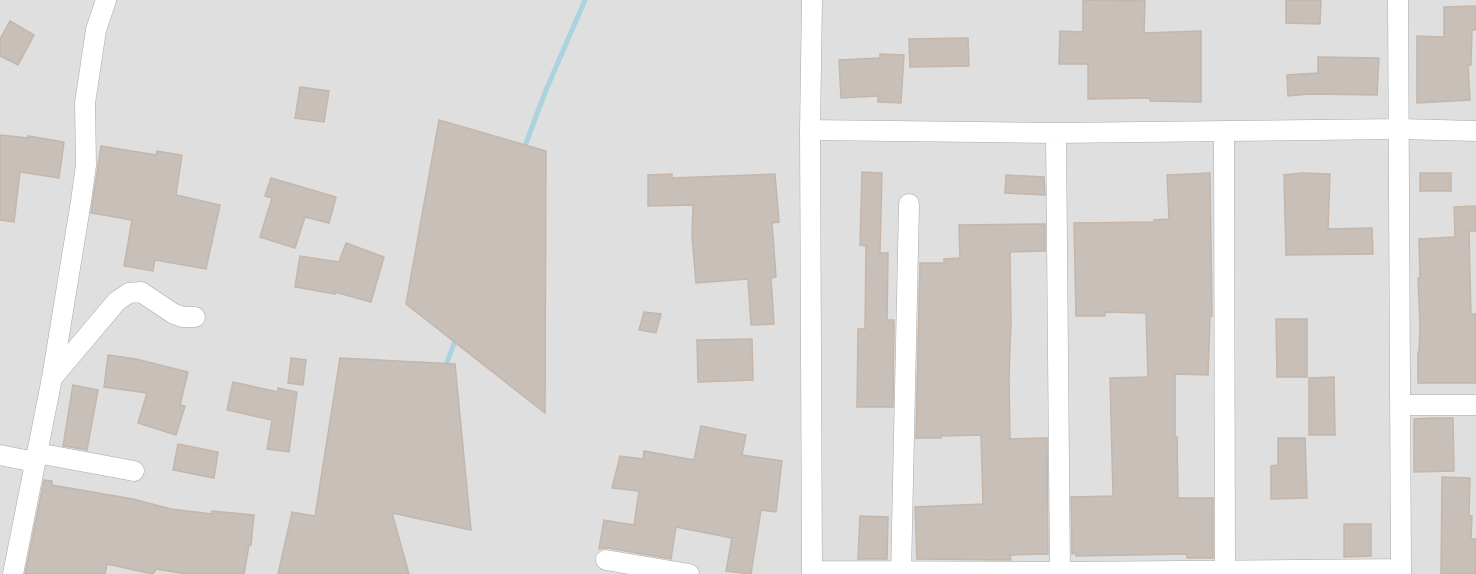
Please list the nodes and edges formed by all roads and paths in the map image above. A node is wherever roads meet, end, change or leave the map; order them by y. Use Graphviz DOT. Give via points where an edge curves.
graph roads {
  1 [pos="106,0"];
  2 [pos="812,0"];
  3 [pos="1398,0"];
  4 [pos="1400,129"];
  5 [pos="810,130"];
  6 [pos="1224,131"];
  7 [pos="1476,131"];
  8 [pos="1056,133"];
  9 [pos="909,204"];
  10 [pos="195,317"];
  11 [pos="52,378"];
  12 [pos="1401,405"];
  13 [pos="1476,405"];
  14 [pos="0,455"];
  15 [pos="36,457"];
  16 [pos="134,471"];
  17 [pos="606,561"];
  18 [pos="1226,571"];
  19 [pos="1401,572"];
  20 [pos="812,573"];
  21 [pos="901,573"];
  22 [pos="1060,573"];
  23 [pos="13,574"];
  24 [pos="689,574"];
  1 -- 11 [label="street" via="96,30 85,103 86,165"];
  2 -- 5 [label="street"];
  3 -- 4 [label="street"];
  4 -- 6 [label="street"];
  4 -- 7 [label="street"];
  4 -- 12 [label="street"];
  5 -- 8 [label="street"];
  5 -- 20 [label="street"];
  6 -- 8 [label="street"];
  6 -- 18 [label="street"];
  8 -- 22 [label="street"];
  9 -- 21 [label="street"];
  10 -- 11 [label="street" via="174,314 141,292 129,293 117,300"];
  11 -- 15 [label="street"];
  12 -- 13 [label="street"];
  12 -- 19 [label="street"];
  14 -- 15 [label="street"];
  15 -- 16 [label="street"];
  15 -- 23 [label="street"];
  17 -- 24 [label="street"];
  18 -- 19 [label="street"];
  18 -- 22 [label="street"];
  20 -- 21 [label="street"];
  21 -- 22 [label="street"];
}
